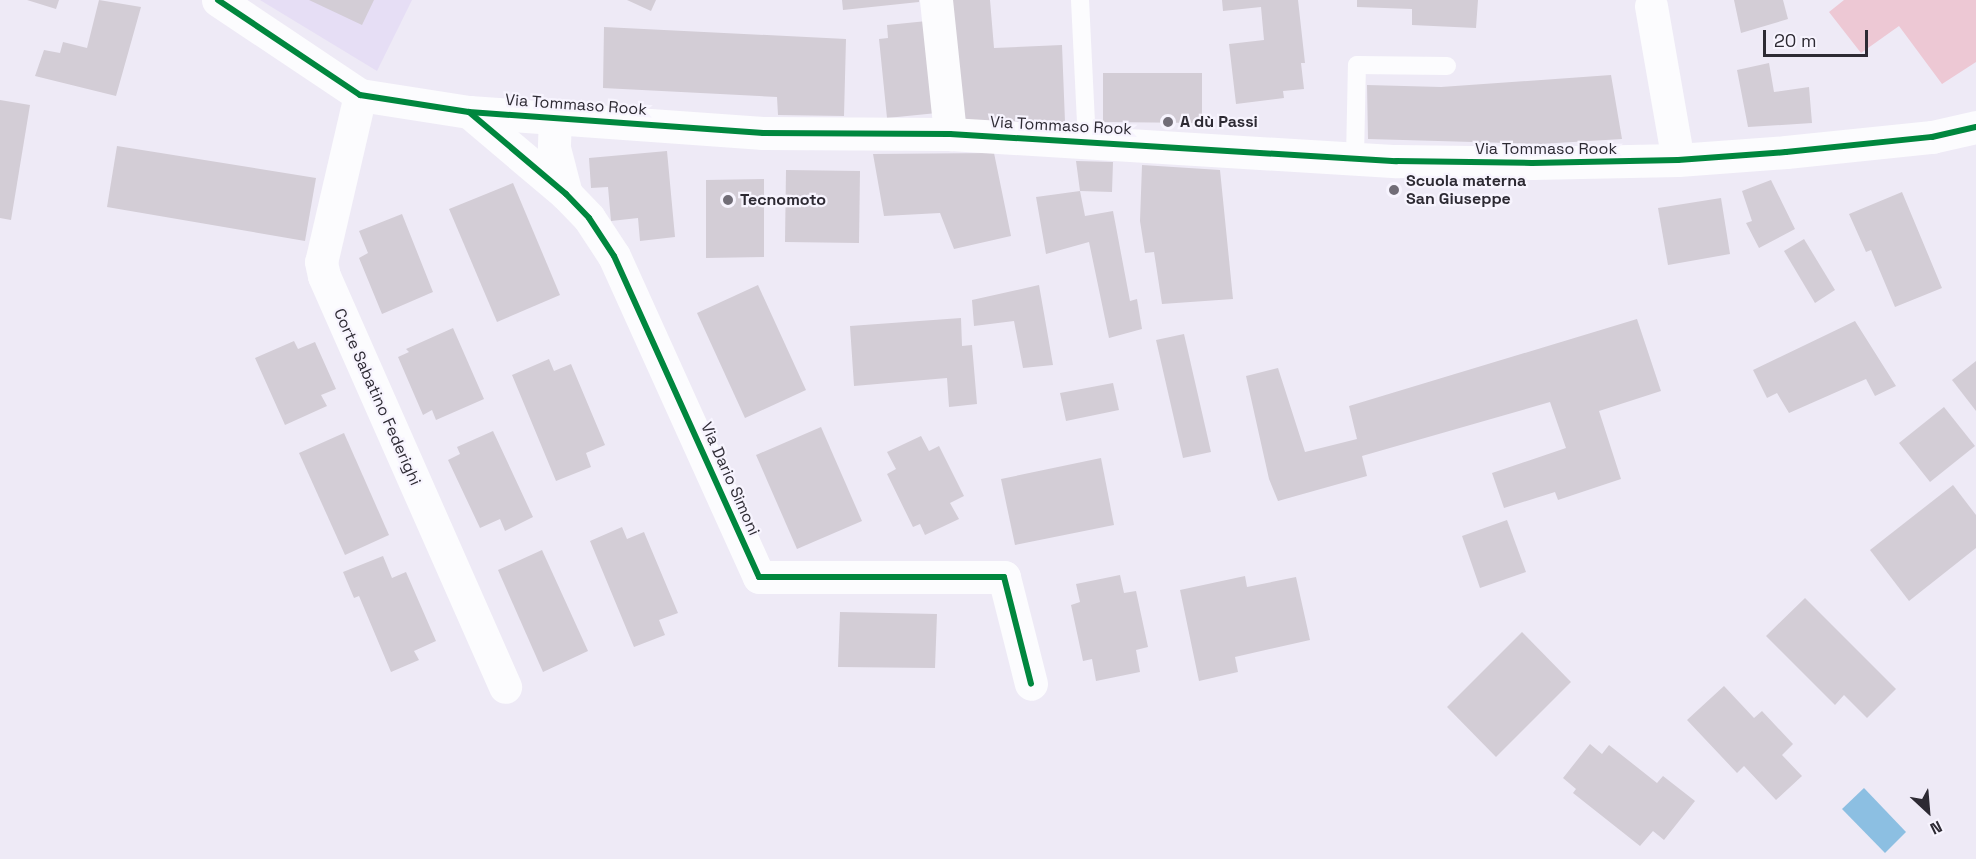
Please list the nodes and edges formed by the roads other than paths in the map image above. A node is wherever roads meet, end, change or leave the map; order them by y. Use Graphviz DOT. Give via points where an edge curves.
graph roads {
  1 [pos="218,0"];
  2 [pos="936,0"];
  3 [pos="1080,0"];
  4 [pos="1650,2"];
  5 [pos="1447,66"];
  6 [pos="360,95"];
  7 [pos="469,112"];
  8 [pos="555,116"];
  9 [pos="1976,127"];
  10 [pos="950,134"];
  11 [pos="1087,141"];
  12 [pos="1355,158"];
  13 [pos="1678,160"];
  14 [pos="566,194"];
  15 [pos="1031,684"];
  16 [pos="505,687"];
  1 -- 6 [label="street, Via Tommaso Rook"];
  2 -- 10 [label="street"];
  3 -- 11 [label="lane"];
  4 -- 13 [label="street"];
  5 -- 12 [label="lane" via="1357,65"];
  6 -- 7 [label="street, Via Tommaso Rook"];
  6 -- 16 [label="street, Corte Sabatino Federighi" via="321,262 324,276"];
  7 -- 8 [label="street, Via Tommaso Rook"];
  7 -- 14 [label="street, Via Dario Simoni"];
  8 -- 10 [label="street, Via Tommaso Rook" via="763,133"];
  8 -- 14 [label="street, Via Dario Simoni" via="555,155"];
  9 -- 13 [label="street, Via Tommaso Rook" via="1932,138"];
  10 -- 11 [label="street, Via Tommaso Rook"];
  11 -- 12 [label="street, Via Tommaso Rook"];
  12 -- 13 [label="street, Via Tommaso Rook" via="1595,164"];
  14 -- 15 [label="street, Via Dario Simoni" via="589,218 614,256 759,577 1004,577"];
}
